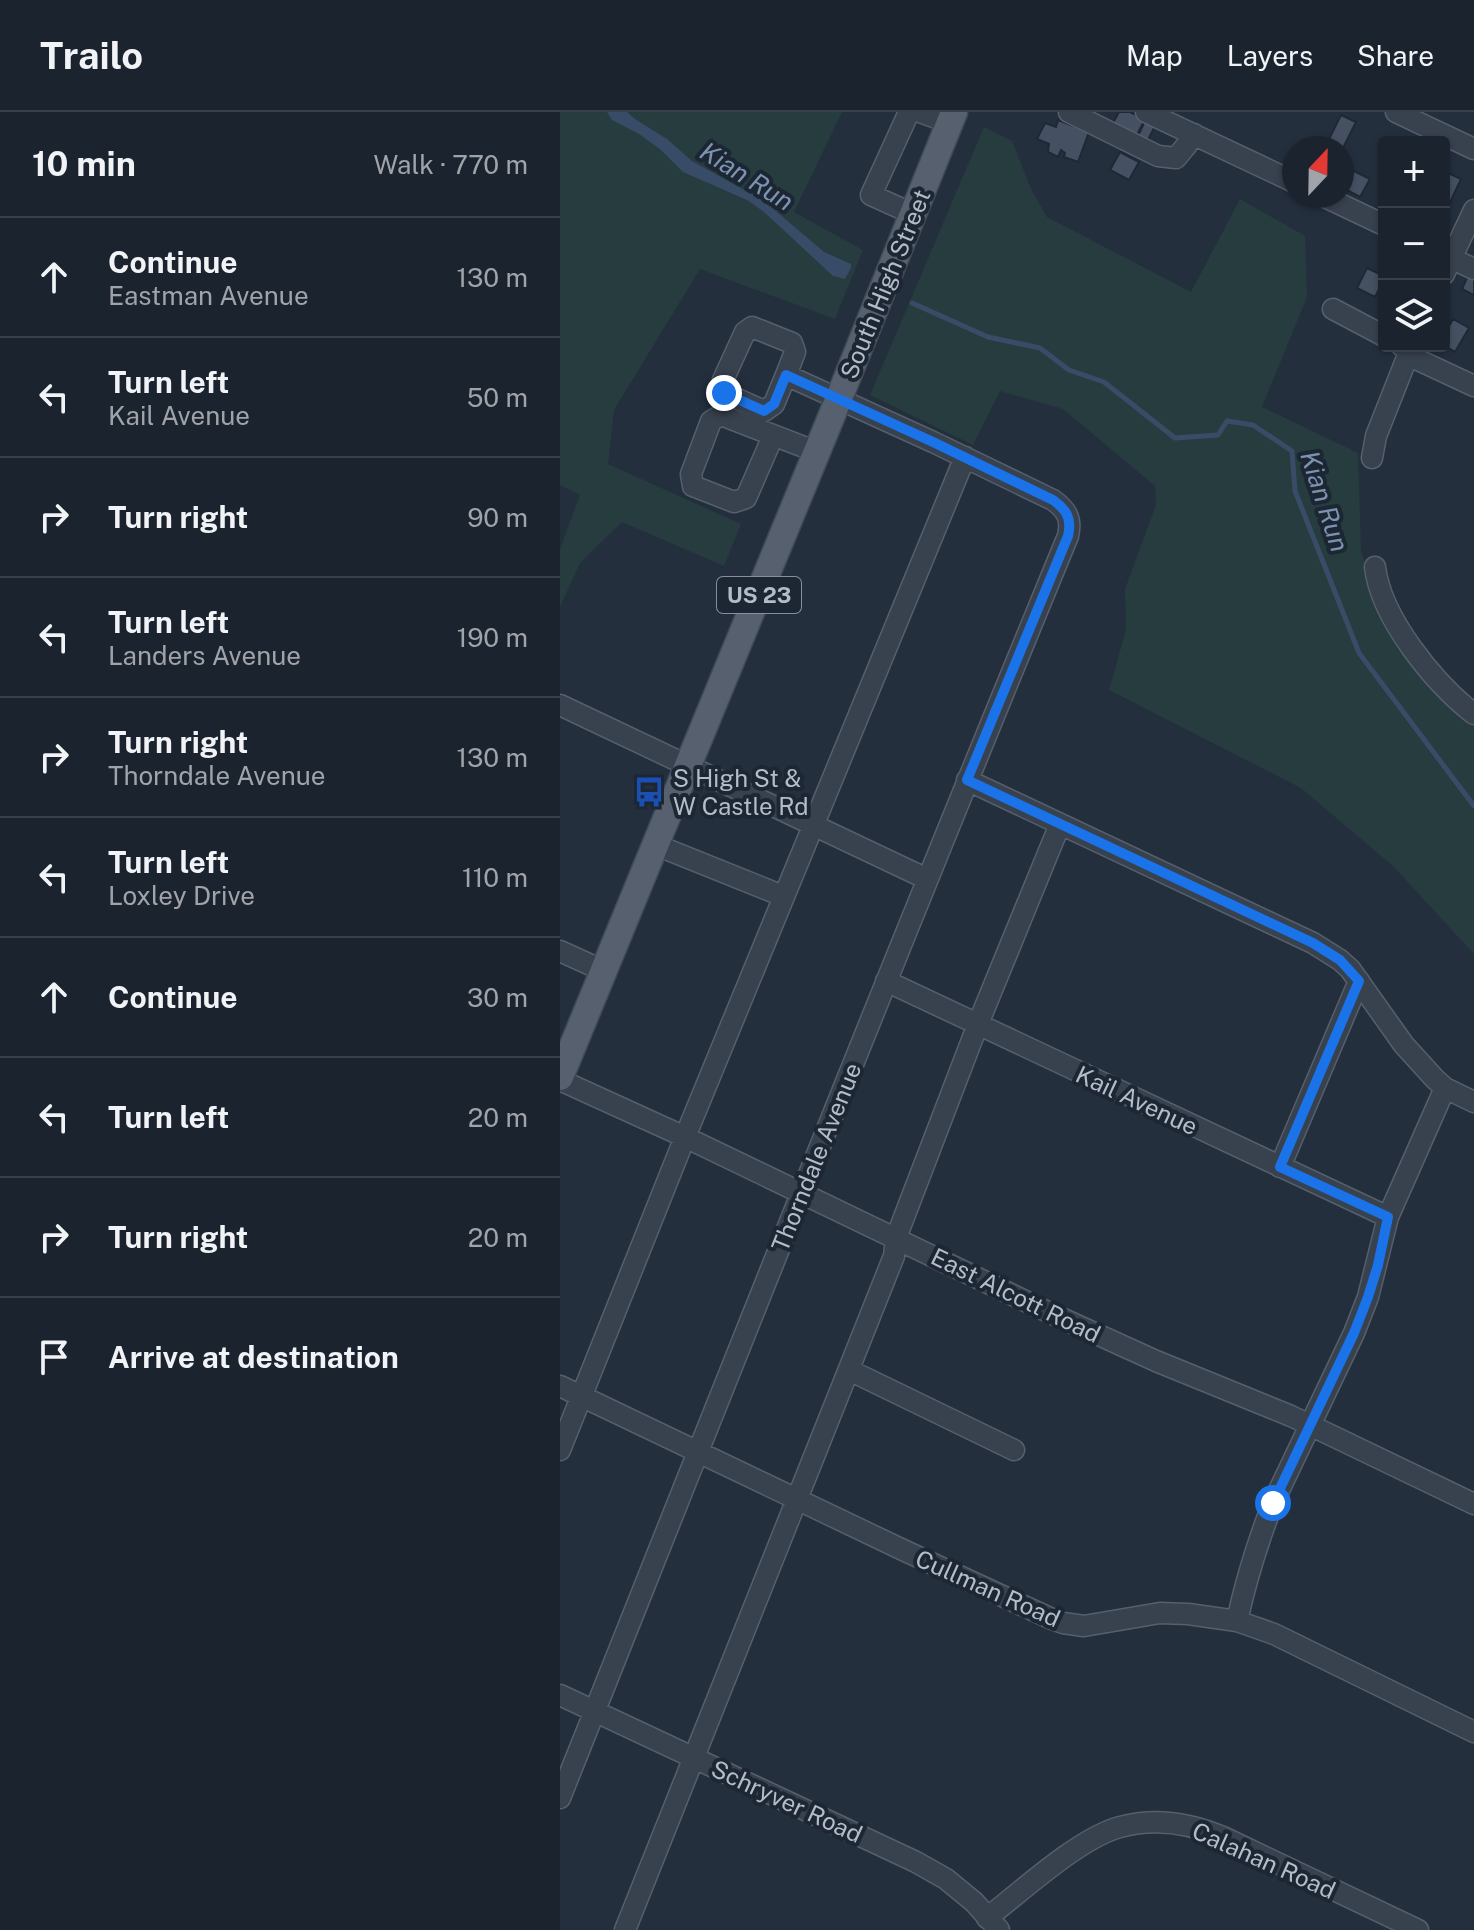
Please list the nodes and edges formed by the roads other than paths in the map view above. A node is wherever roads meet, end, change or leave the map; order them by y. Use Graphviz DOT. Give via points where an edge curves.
graph roads {
  1 [pos="909,112"];
  2 [pos="920,112"];
  3 [pos="1069,112"];
  4 [pos="1146,112"];
  5 [pos="1396,112"];
  6 [pos="952,118"];
  7 [pos="1194,134"];
  8 [pos="1474,149"];
  9 [pos="1282,176"];
  10 [pos="1348,208"];
  11 [pos="1474,210"];
  12 [pos="913,214"];
  13 [pos="1378,222"];
  14 [pos="1450,256"];
  15 [pos="1450,263"];
  16 [pos="1474,269"];
  17 [pos="1333,309"];
  18 [pos="1378,333"];
  19 [pos="1405,352"];
  20 [pos="1410,352"];
  21 [pos="786,375"];
  22 [pos="1474,386"];
  23 [pos="839,398"];
  24 [pos="773,436"];
  25 [pos="817,452"];
  26 [pos="965,457"];
  27 [pos="1372,458"];
  28 [pos="1375,567"];
  29 [pos="560,705"];
  30 [pos="1474,714"];
  31 [pos="689,767"];
  32 [pos="967,780"];
  33 [pos="1060,824"];
  34 [pos="812,826"];
  35 [pos="656,845"];
  36 [pos="927,879"];
  37 [pos="783,896"];
  38 [pos="560,951"];
  39 [pos="604,971"];
  40 [pos="886,981"];
  41 [pos="1359,981"];
  42 [pos="978,1024"];
  43 [pos="560,1078"];
  44 [pos="1445,1088"];
  45 [pos="1474,1102"];
  46 [pos="685,1137"];
  47 [pos="1280,1167"];
  48 [pos="801,1193"];
  49 [pos="1388,1217"];
  50 [pos="896,1238"];
  51 [pos="849,1370"];
  52 [pos="560,1386"];
  53 [pos="582,1397"];
  54 [pos="1310,1425"];
  55 [pos="560,1450"];
  56 [pos="1014,1450"];
  57 [pos="697,1453"];
  58 [pos="798,1500"];
  59 [pos="1474,1504"];
  60 [pos="1237,1621"];
  61 [pos="560,1695"];
  62 [pos="594,1712"];
  63 [pos="1474,1732"];
  64 [pos="695,1758"];
  65 [pos="560,1798"];
  66 [pos="993,1924"];
  67 [pos="625,1930"];
  68 [pos="1418,1930"];
  1 -- 12 [label="street" via="871,195"];
  2 -- 6 [label="street"];
  3 -- 7 [label="street" via="1158,156 1176,158"];
  4 -- 7 [label="street"];
  5 -- 8 [label="street"];
  6 -- 12 [label="main road, South High Street / US 23"];
  7 -- 9 [label="street"];
  10 -- 13 [label="street"];
  11 -- 14 [label="street"];
  12 -- 23 [label="main road, South High Street / US 23"];
  15 -- 16 [label="street"];
  17 -- 18 [label="street"];
  19 -- 27 [label="street"];
  20 -- 22 [label="street"];
  21 -- 23 [label="street"];
  23 -- 25 [label="main road, South High Street / US 23"];
  23 -- 26 [label="street"];
  24 -- 24 [label="street" via="721,415 711,421 691,474 693,486 734,502 746,498"];
  24 -- 25 [label="street"];
  25 -- 31 [label="main road, South High Street / US 23"];
  26 -- 32 [label="street, Thorndale Avenue" via="1053,500 1063,507 1070,527"];
  26 -- 34 [label="street"];
  28 -- 30 [label="street" via="1379,591 1396,624 1440,682"];
  29 -- 31 [label="street"];
  31 -- 34 [label="street"];
  31 -- 35 [label="main road, South High Street / US 23"];
  32 -- 33 [label="street"];
  32 -- 36 [label="street, Thorndale Avenue"];
  33 -- 41 [label="street" via="1313,943 1340,960"];
  33 -- 42 [label="street"];
  34 -- 36 [label="street"];
  34 -- 37 [label="street"];
  35 -- 37 [label="street"];
  35 -- 39 [label="main road, South High Street / US 23"];
  36 -- 40 [label="street, Thorndale Avenue"];
  37 -- 46 [label="street"];
  38 -- 39 [label="street"];
  39 -- 43 [label="main road, South High Street / US 23"];
  40 -- 42 [label="street, Kail Avenue"];
  40 -- 48 [label="street, Thorndale Avenue"];
  41 -- 44 [label="street" via="1404,1045"];
  41 -- 47 [label="street"];
  42 -- 47 [label="street, Kail Avenue"];
  42 -- 50 [label="street"];
  43 -- 46 [label="street, East Alcott Road"];
  44 -- 45 [label="street"];
  44 -- 49 [label="street"];
  46 -- 48 [label="street, East Alcott Road"];
  46 -- 53 [label="street"];
  47 -- 49 [label="street, Kail Avenue"];
  48 -- 50 [label="street, East Alcott Road"];
  48 -- 57 [label="street, Thorndale Avenue"];
  49 -- 54 [label="street" via="1368,1297"];
  50 -- 51 [label="street" via="894,1256"];
  50 -- 54 [label="street, East Alcott Road" via="1131,1349"];
  51 -- 56 [label="street"];
  51 -- 58 [label="street"];
  52 -- 53 [label="street, Cullman Road"];
  53 -- 55 [label="street"];
  53 -- 57 [label="street, Cullman Road"];
  54 -- 59 [label="street, East Alcott Road"];
  54 -- 60 [label="street" via="1264,1527"];
  57 -- 58 [label="street, Cullman Road"];
  57 -- 62 [label="street, Thorndale Avenue"];
  58 -- 60 [label="street, Cullman Road" via="1063,1623 1084,1626 1160,1613"];
  58 -- 64 [label="street"];
  60 -- 63 [label="street, Cullman Road"];
  61 -- 62 [label="street, Schryver Road"];
  62 -- 64 [label="street, Schryver Road"];
  62 -- 65 [label="street, Thorndale Avenue"];
  64 -- 66 [label="street, Schryver Road" via="916,1862 946,1879"];
  64 -- 67 [label="street"];
  66 -- 68 [label="street, Calahan Road" via="1067,1856 1117,1828 1152,1822 1198,1827 1223,1837"];
}
